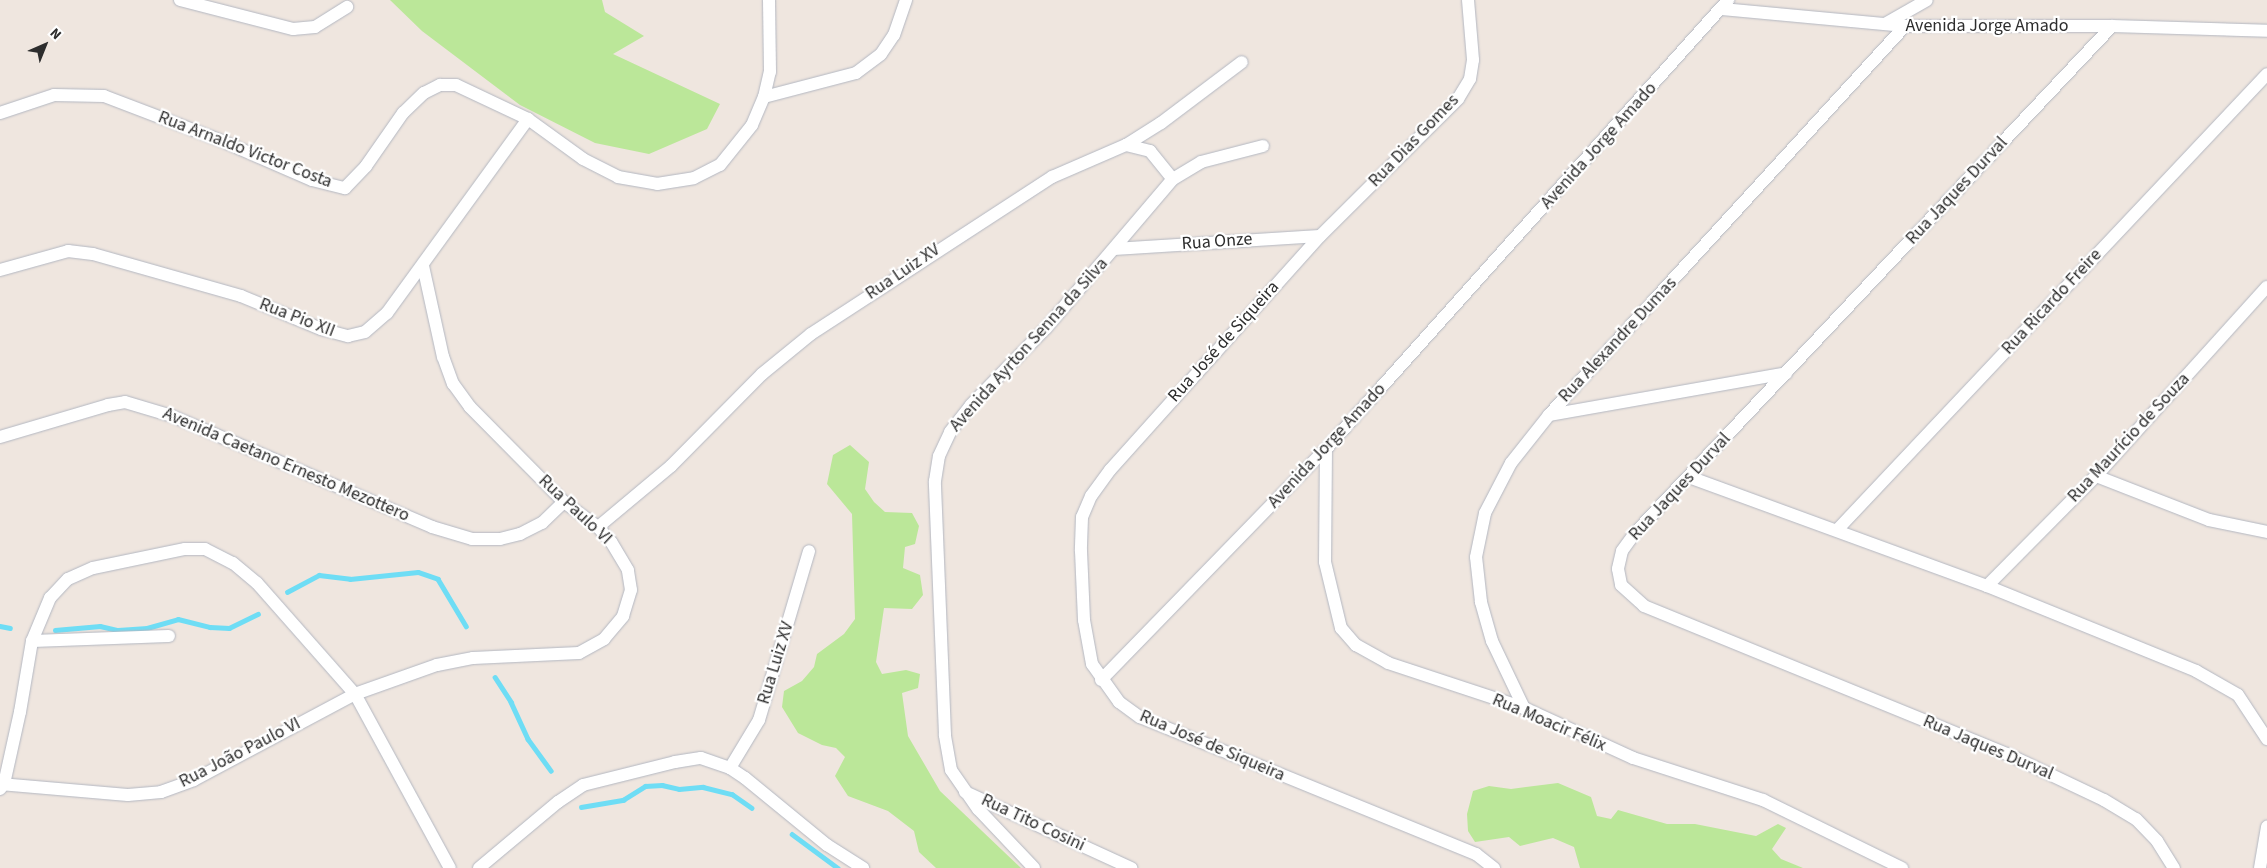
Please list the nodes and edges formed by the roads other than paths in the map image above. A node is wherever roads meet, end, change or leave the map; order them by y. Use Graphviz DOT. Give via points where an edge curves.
graph roads {
  1 [pos="180,0"];
  2 [pos="769,0"];
  3 [pos="906,0"];
  4 [pos="1468,0"];
  5 [pos="1927,0"];
  6 [pos="1725,5"];
  7 [pos="347,7"];
  8 [pos="1885,24"];
  9 [pos="1905,26"];
  10 [pos="2112,26"];
  11 [pos="2267,31"];
  12 [pos="1242,62"];
  13 [pos="2267,74"];
  14 [pos="764,97"];
  15 [pos="0,113"];
  16 [pos="528,119"];
  17 [pos="1126,145"];
  18 [pos="1264,146"];
  19 [pos="1173,179"];
  20 [pos="1320,236"];
  21 [pos="1114,249"];
  22 [pos="423,266"];
  23 [pos="0,270"];
  24 [pos="2267,288"];
  25 [pos="1786,373"];
  26 [pos="1549,415"];
  27 [pos="0,437"];
  28 [pos="1326,449"];
  29 [pos="1689,476"];
  30 [pos="2096,476"];
  31 [pos="564,502"];
  32 [pos="598,528"];
  33 [pos="1838,529"];
  34 [pos="2267,532"];
  35 [pos="809,551"];
  36 [pos="1987,586"];
  37 [pos="170,636"];
  38 [pos="32,642"];
  39 [pos="1101,680"];
  40 [pos="355,694"];
  41 [pos="1524,708"];
  42 [pos="2267,738"];
  43 [pos="730,768"];
  44 [pos="1,786"];
  45 [pos="963,791"];
  46 [pos="2267,827"];
  47 [pos="450,868"];
  48 [pos="479,868"];
  49 [pos="863,868"];
  50 [pos="1034,868"];
  51 [pos="1131,868"];
  52 [pos="1494,868"];
  53 [pos="1900,868"];
  54 [pos="2174,868"];
  55 [pos="2260,868"];
  1 -- 7 [label="street" via="293,29 315,28"];
  2 -- 14 [label="street, Rua Arnaldo Victor Costa" via="770,72"];
  3 -- 14 [label="street" via="894,35 881,54 856,73"];
  4 -- 20 [label="street, Rua Dias Gomes" via="1473,60 1470,79 1458,99"];
  5 -- 8 [label="street"];
  6 -- 8 [label="street, Avenida Jorge Amado"];
  6 -- 28 [label="street, Avenida Jorge Amado"];
  8 -- 9 [label="street, Avenida Jorge Amado"];
  9 -- 10 [label="street, Avenida Jorge Amado"];
  9 -- 26 [label="street, Rua Alexandre Dumas"];
  10 -- 11 [label="street, Avenida Jorge Amado"];
  10 -- 25 [label="street, Rua Jaques Durval"];
  12 -- 17 [label="street, Rua Luiz XV" via="1162,123"];
  13 -- 33 [label="street, Rua Ricardo Freire"];
  14 -- 16 [label="street, Rua Arnaldo Victor Costa" via="752,125 720,165 694,178 657,184 618,177 583,159"];
  15 -- 16 [label="street, Rua Arnaldo Victor Costa" via="54,95 104,96 222,140 312,180 346,188 366,166 403,113 424,93 440,85 456,85 476,92"];
  16 -- 22 [label="street, Rua Pio XII" via="469,197"];
  17 -- 19 [label="street" via="1150,151"];
  17 -- 32 [label="street, Rua Luiz XV" via="1052,177 811,334 762,374 671,466"];
  18 -- 19 [label="street, Avenida Ayrton Senna da Silva" via="1201,162"];
  19 -- 21 [label="street, Avenida Ayrton Senna da Silva"];
  20 -- 21 [label="street, Rua Onze"];
  20 -- 39 [label="street, Rua José de Siqueira" via="1110,470 1091,496 1082,517 1084,620 1092,664"];
  21 -- 45 [label="street, Avenida Ayrton Senna da Silva" via="1046,328 971,405 950,432 939,456 934,481 945,735 951,770"];
  22 -- 23 [label="street, Rua Pio XII" via="387,313 365,332 348,336 321,329 241,296 93,254 68,251"];
  22 -- 31 [label="street, Rua Paulo VI" via="442,357 453,384 470,407"];
  24 -- 30 [label="street, Rua Maurício de Souza"];
  25 -- 26 [label="street"];
  25 -- 29 [label="street, Rua Jaques Durval"];
  26 -- 41 [label="street, Rua Alexandre Dumas" via="1511,463 1485,513 1476,557 1481,602 1492,641"];
  27 -- 31 [label="street, Avenida Caetano Ernesto Mezottero" via="108,404 125,402 172,416 415,520 472,539 500,539 520,534 542,523"];
  28 -- 39 [label="street, Avenida Jorge Amado"];
  28 -- 41 [label="street, Rua Moacir Félix" via="1325,562 1341,628 1356,645 1388,663"];
  29 -- 33 [label="street"];
  29 -- 54 [label="street, Rua Jaques Durval" via="1622,551 1618,569 1621,585 1631,597 1644,606 2007,754 2104,800 2136,819 2157,841"];
  30 -- 34 [label="street" via="2209,520"];
  30 -- 36 [label="street, Rua Maurício de Souza"];
  31 -- 32 [label="street, Rua Paulo VI"];
  32 -- 40 [label="street, Rua Paulo VI" via="621,556 628,570 631,590 623,616 604,639 579,654 473,658 437,666"];
  33 -- 36 [label="street"];
  35 -- 43 [label="street, Rua Luiz XV" via="759,720"];
  36 -- 42 [label="street" via="2219,681 2238,695"];
  37 -- 38 [label="street"];
  38 -- 40 [label="street" via="50,598 68,579 93,568 185,549 205,549 233,563 257,583"];
  38 -- 44 [label="street"];
  39 -- 52 [label="street, Rua José de Siqueira" via="1120,702 1140,717 1476,854"];
  40 -- 44 [label="street, Rua João Paulo VI" via="194,780 161,792 128,795"];
  40 -- 47 [label="street"];
  41 -- 53 [label="street, Rua Moacir Félix" via="1633,758 1763,800"];
  43 -- 48 [label="street" via="701,758 583,785 537,818"];
  43 -- 49 [label="street" via="827,845"];
  45 -- 50 [label="street, Avenida Ayrton Senna da Silva"];
  45 -- 51 [label="street, Rua Tito Cosini"];
  46 -- 55 [label="street"];
}
